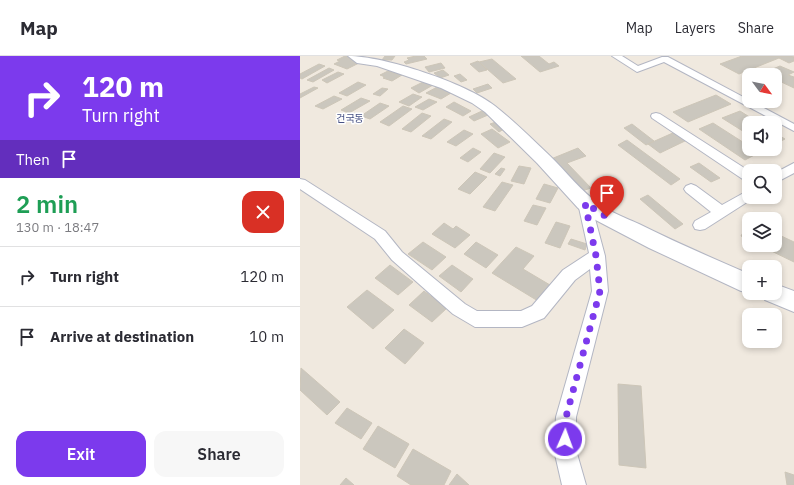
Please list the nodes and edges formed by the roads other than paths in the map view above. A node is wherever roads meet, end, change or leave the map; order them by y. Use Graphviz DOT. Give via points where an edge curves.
graph roads {
  1 [pos="354,56"];
  2 [pos="616,56"];
  3 [pos="656,116"];
  4 [pos="794,128"];
  5 [pos="794,167"];
  6 [pos="742,172"];
  7 [pos="782,175"];
  8 [pos="300,183"];
  9 [pos="691,189"];
  10 [pos="742,198"];
  11 [pos="585,203"];
  12 [pos="721,212"];
  13 [pos="700,225"];
  14 [pos="596,256"];
  15 [pos="742,281"];
  16 [pos="782,297"];
  17 [pos="794,302"];
  18 [pos="574,485"];
  1 -- 11 [label="street" via="446,85 477,100 543,159"];
  2 -- 4 [label="street" via="637,69 665,59"];
  3 -- 6 [label="street"];
  5 -- 7 [label="street"];
  8 -- 14 [label="street" via="380,235 397,256 459,309 476,319 522,319 538,312 569,275"];
  9 -- 12 [label="street"];
  10 -- 12 [label="street"];
  11 -- 14 [label="street"];
  11 -- 15 [label="street" via="595,211 656,242"];
  12 -- 13 [label="street"];
  14 -- 18 [label="street" via="600,291 566,417 565,450"];
  16 -- 17 [label="street"];
}
